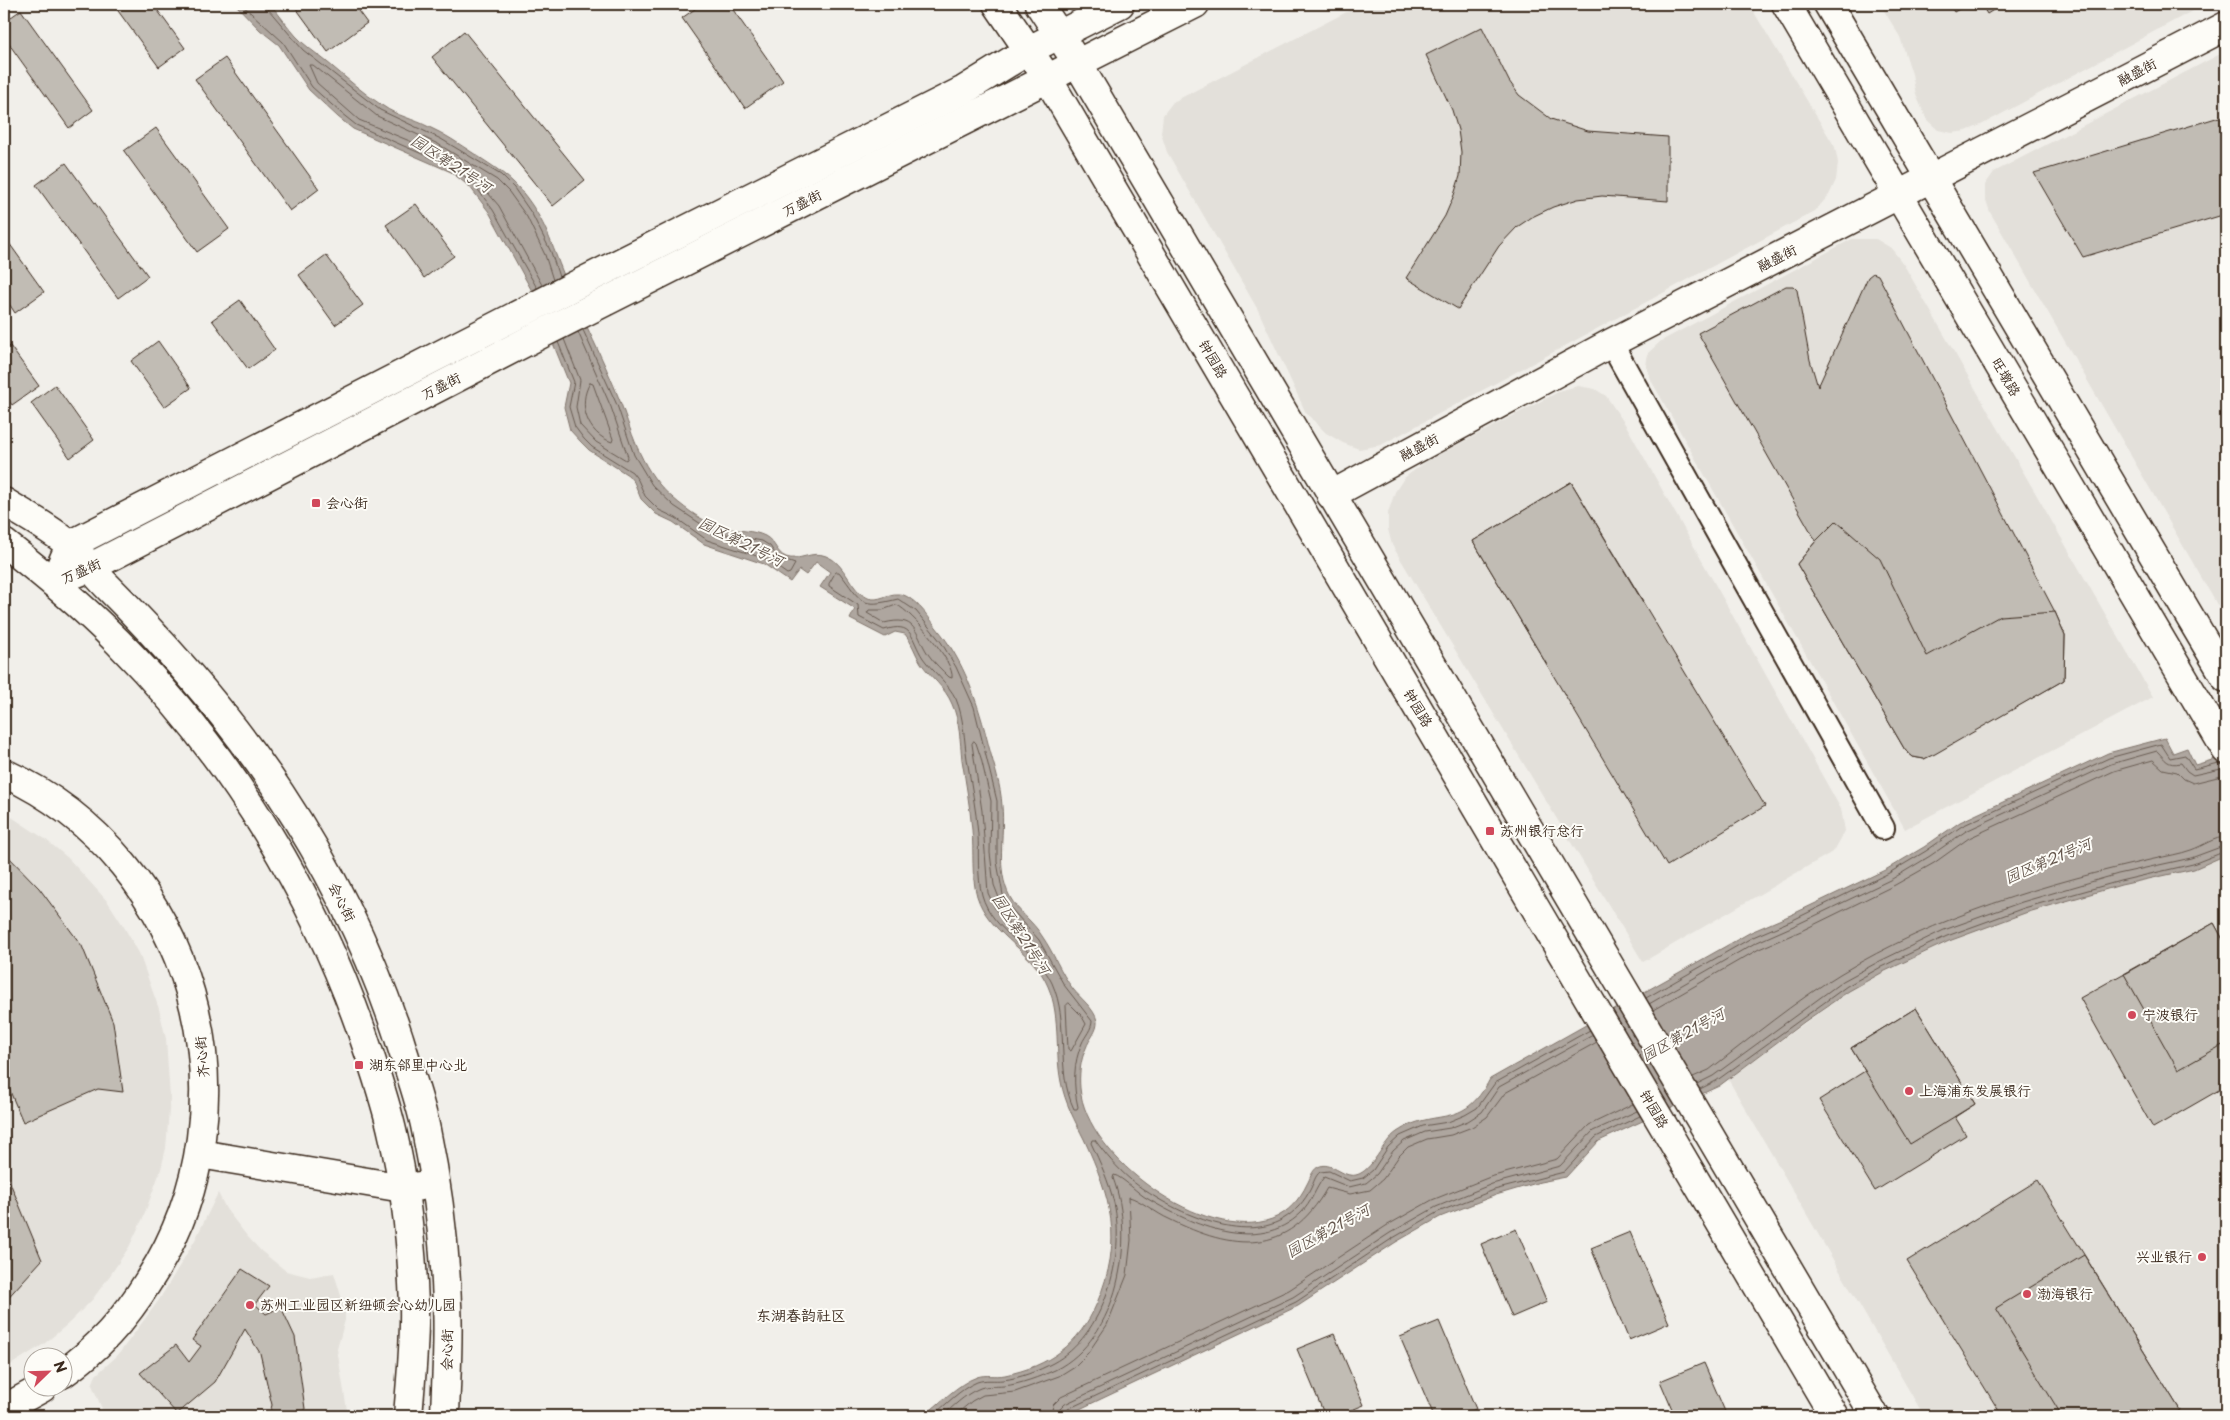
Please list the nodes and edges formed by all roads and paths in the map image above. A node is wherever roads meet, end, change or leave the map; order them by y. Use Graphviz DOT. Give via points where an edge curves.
graph roads {
  1 [pos="997,4"];
  2 [pos="1039,4"];
  3 [pos="1120,4"];
  4 [pos="1196,4"];
  5 [pos="1786,4"];
  6 [pos="1828,4"];
  7 [pos="2226,26"];
  8 [pos="1061,34"];
  9 [pos="1029,50"];
  10 [pos="1078,64"];
  11 [pos="1048,80"];
  12 [pos="1932,179"];
  13 [pos="1900,195"];
  14 [pos="1611,343"];
  15 [pos="1331,495"];
  16 [pos="4,502"];
  17 [pos="4,543"];
  18 [pos="70,546"];
  19 [pos="89,568"];
  20 [pos="54,582"];
  21 [pos="2226,678"];
  22 [pos="2225,748"];
  23 [pos="4,773"];
  24 [pos="1883,828"];
  25 [pos="200,1154"];
  26 [pos="436,1184"];
  27 [pos="403,1188"];
  28 [pos="72,1366"];
  29 [pos="24,1398"];
  30 [pos="4,1409"];
  31 [pos="408,1416"];
  32 [pos="445,1416"];
  33 [pos="1834,1416"];
  34 [pos="1875,1416"];
  1 -- 9 [label="main road, 钟园路"];
  2 -- 8 [label="main road"];
  3 -- 8 [label="main road, 万盛街"];
  4 -- 10 [label="main road, 万盛街"];
  5 -- 13 [label="main road, 旺墩路"];
  6 -- 12 [label="main road"];
  7 -- 12 [label="main road, 融盛街"];
  8 -- 9 [label="main road, 万盛街"];
  8 -- 10 [label="main road"];
  9 -- 11 [label="main road, 钟园路"];
  9 -- 18 [label="main road, 万盛街" via="964,90 574,286"];
  10 -- 11 [label="main road, 万盛街"];
  10 -- 15 [label="main road"];
  11 -- 19 [label="main road, 万盛街" via="543,333"];
  11 -- 33 [label="main road, 钟园路"];
  12 -- 13 [label="main road, 融盛街"];
  12 -- 21 [label="main road"];
  13 -- 14 [label="main road, 融盛街"];
  13 -- 22 [label="main road, 旺墩路"];
  14 -- 15 [label="main road, 融盛街"];
  14 -- 24 [label="street"];
  15 -- 34 [label="main road"];
  16 -- 18 [label="main road, 会心街"];
  17 -- 20 [label="main road"];
  18 -- 19 [label="main road, 会心街"];
  18 -- 20 [label="main road, 万盛街"];
  19 -- 20 [label="main road, 万盛街"];
  19 -- 26 [label="main road, 会心街" via="143,622 217,705 280,790 310,840 380,982 426,1127"];
  20 -- 27 [label="main road" via="118,642 190,723 251,806 280,854 349,993 393,1133"];
  23 -- 25 [label="main road, 齐心街" via="40,792 92,832 136,881 170,938 193,1000 200,1033 205,1099"];
  25 -- 27 [label="main road"];
  25 -- 28 [label="main road, 齐心街" via="176,1233 159,1265 118,1323"];
  26 -- 27 [label="main road"];
  26 -- 32 [label="main road, 会心街" via="448,1306"];
  27 -- 31 [label="main road" via="414,1307 414,1353"];
  29 -- 30 [label="main road"];
}
